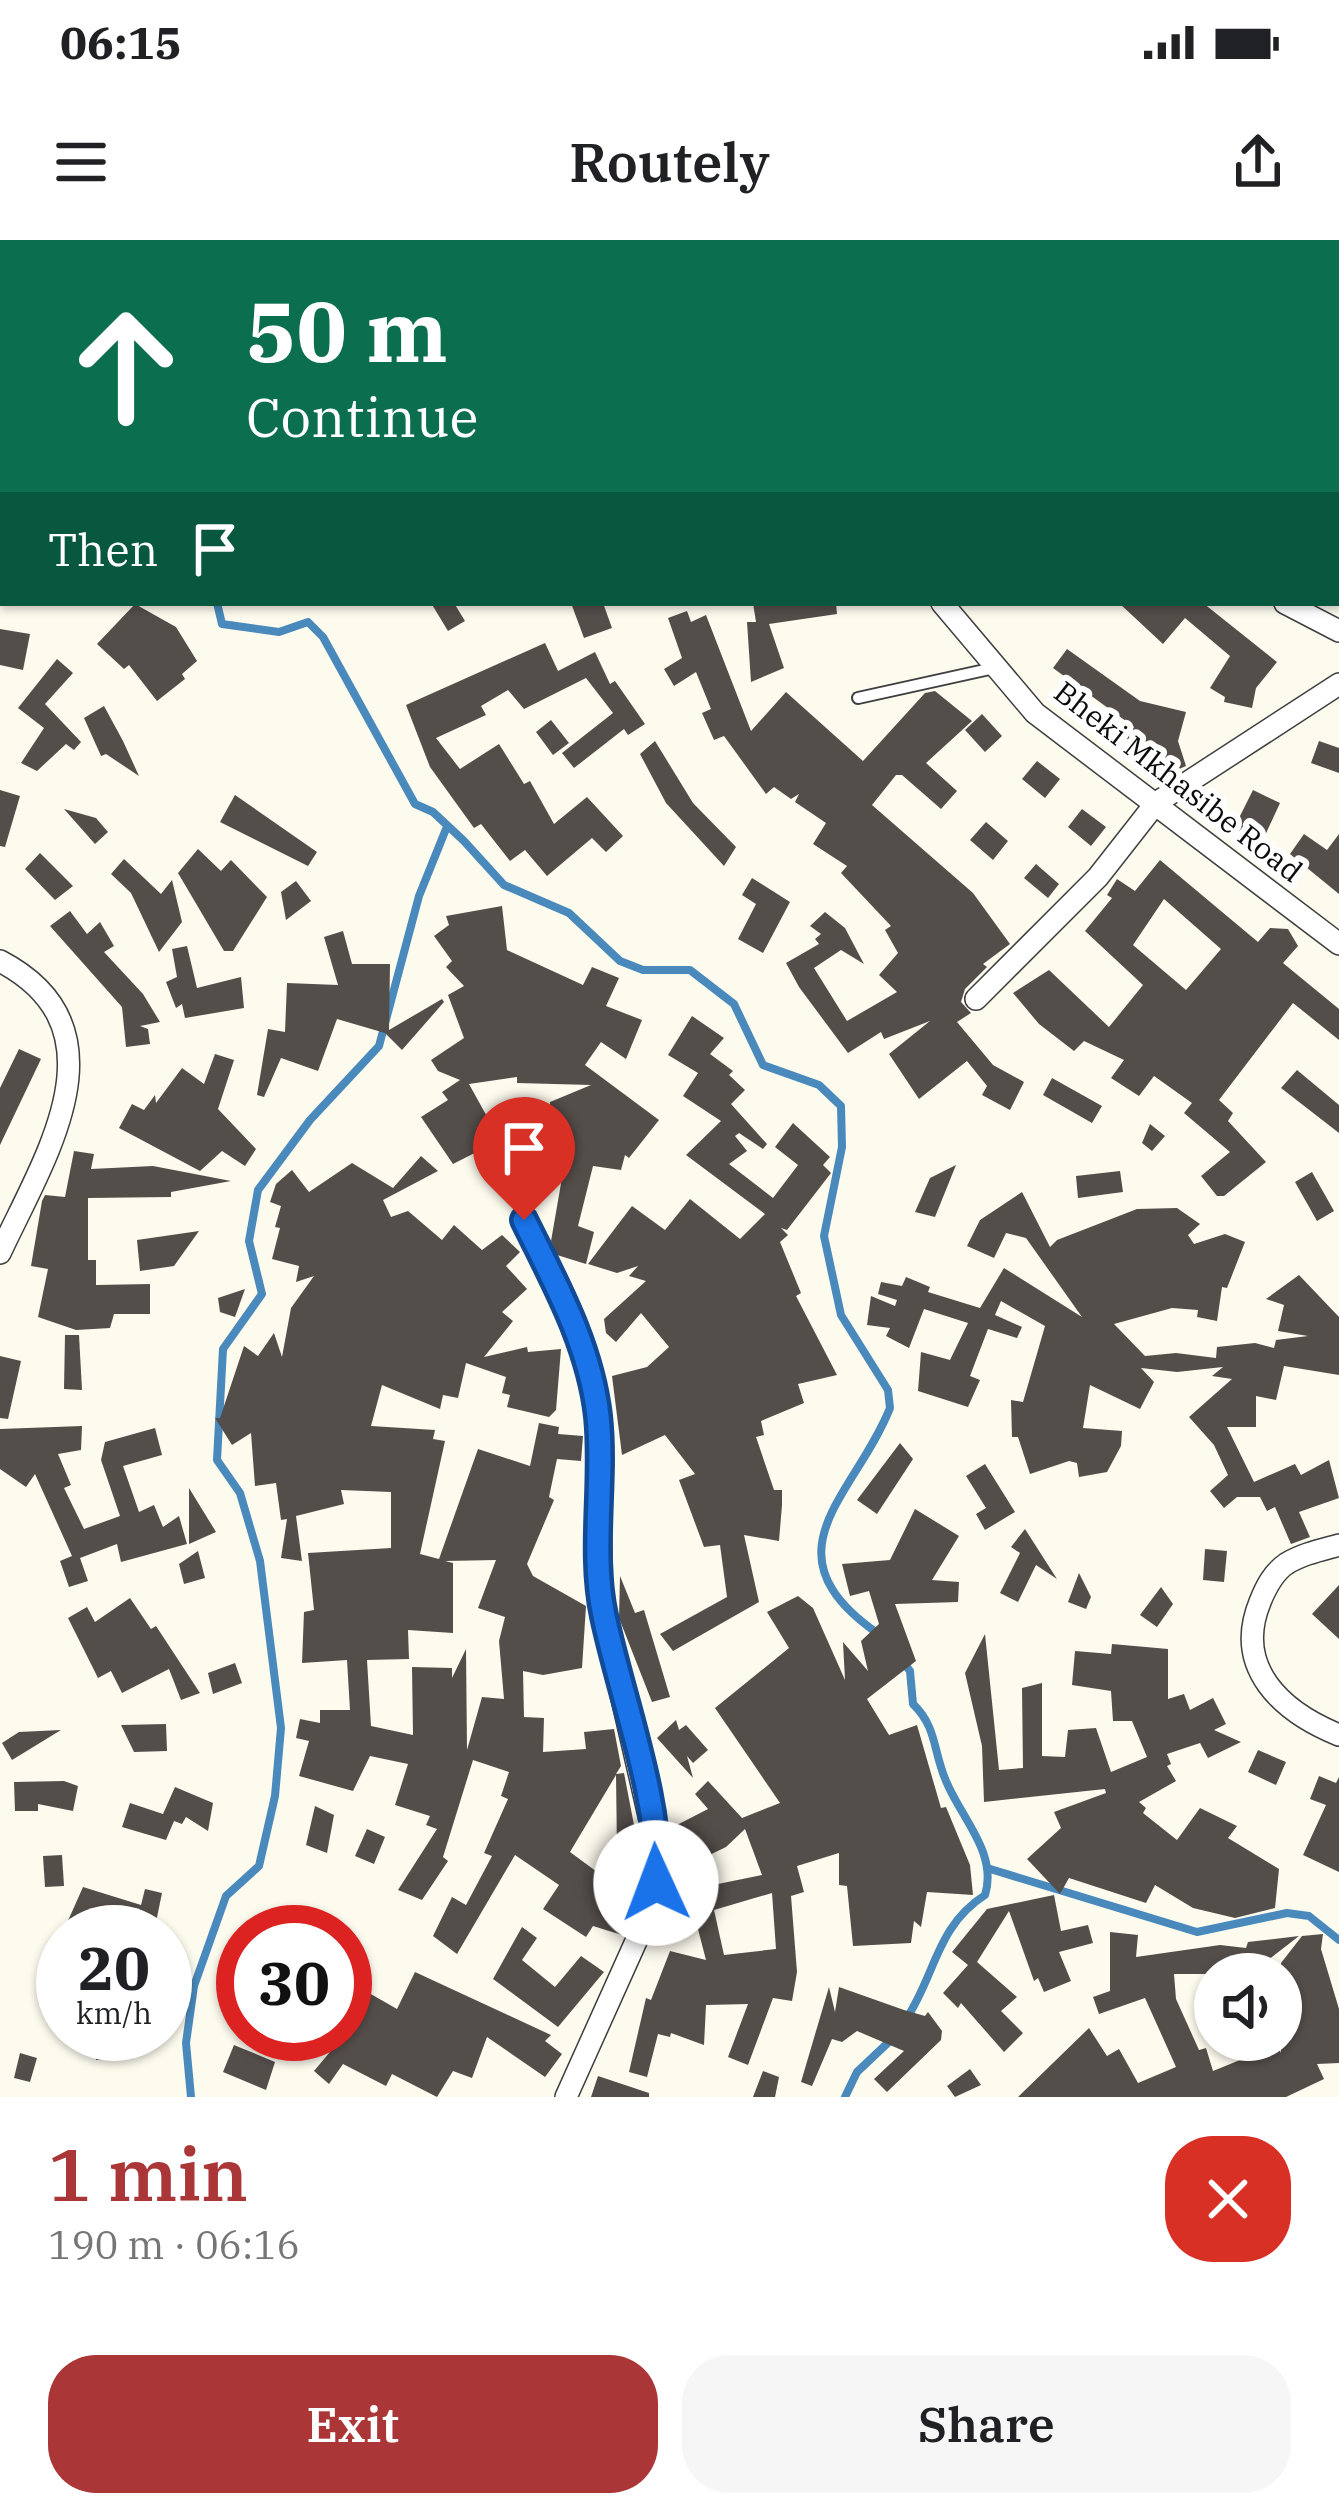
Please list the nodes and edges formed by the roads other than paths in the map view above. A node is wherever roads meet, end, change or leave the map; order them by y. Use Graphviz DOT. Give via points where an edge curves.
graph roads {
  1 [pos="945,606"];
  2 [pos="1291,606"];
  3 [pos="1339,631"];
  4 [pos="997,668"];
  5 [pos="1339,684"];
  6 [pos="858,698"];
  7 [pos="1156,803"];
  8 [pos="1339,944"];
  9 [pos="0,962"];
  10 [pos="976,999"];
  11 [pos="524,1220"];
  12 [pos="0,1253"];
  13 [pos="1339,1545"];
  14 [pos="1339,1735"];
  15 [pos="566,2097"];
  1 -- 4 [label="street, Bheki Mkhasibe Road"];
  2 -- 3 [label="street"];
  4 -- 6 [label="lane"];
  4 -- 7 [label="street, Bheki Mkhasibe Road" via="1035,713"];
  5 -- 7 [label="street"];
  7 -- 8 [label="street, Bheki Mkhasibe Road"];
  7 -- 10 [label="street" via="1098,877"];
  9 -- 12 [label="street" via="55,1013 71,1066 60,1121"];
  11 -- 15 [label="street" via="592,1377 602,1612 653,1825 656,1883"];
  13 -- 14 [label="street" via="1283,1565 1251,1625 1256,1664 1282,1704"];
}
